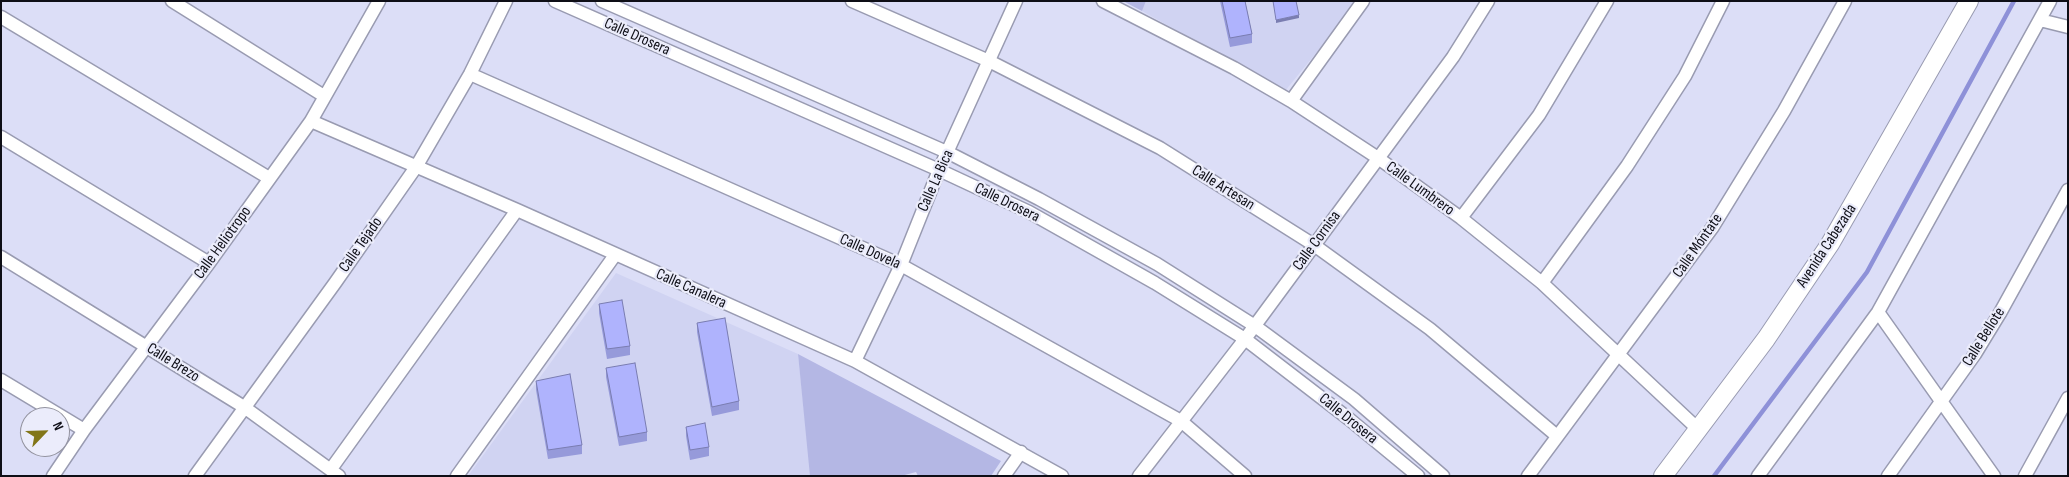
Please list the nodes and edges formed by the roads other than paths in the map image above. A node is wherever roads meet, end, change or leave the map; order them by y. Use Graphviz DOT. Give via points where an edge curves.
graph roads {
  1 [pos="172,1"];
  2 [pos="506,1"];
  3 [pos="555,1"];
  4 [pos="602,1"];
  5 [pos="852,1"];
  6 [pos="1016,1"];
  7 [pos="1103,1"];
  8 [pos="1363,1"];
  9 [pos="1488,1"];
  10 [pos="1607,1"];
  11 [pos="1723,1"];
  12 [pos="1845,1"];
  13 [pos="1969,1"];
  14 [pos="2050,1"];
  15 [pos="375,3"];
  16 [pos="1,17"];
  17 [pos="2040,20"];
  18 [pos="2068,27"];
  19 [pos="989,61"];
  20 [pos="470,74"];
  21 [pos="324,96"];
  22 [pos="1291,101"];
  23 [pos="310,121"];
  24 [pos="1,137"];
  25 [pos="948,153"];
  26 [pos="1378,158"];
  27 [pos="416,167"];
  28 [pos="939,170"];
  29 [pos="269,178"];
  30 [pos="2068,190"];
  31 [pos="517,210"];
  32 [pos="1461,218"];
  33 [pos="1314,245"];
  34 [pos="615,255"];
  35 [pos="1,257"];
  36 [pos="210,264"];
  37 [pos="901,265"];
  38 [pos="1542,283"];
  39 [pos="1878,312"];
  40 [pos="1254,326"];
  41 [pos="1245,339"];
  42 [pos="147,347"];
  43 [pos="1620,354"];
  44 [pos="855,361"];
  45 [pos="1,380"];
  46 [pos="2068,398"];
  47 [pos="1942,401"];
  48 [pos="244,407"];
  49 [pos="1181,421"];
  50 [pos="84,430"];
  51 [pos="1699,430"];
  52 [pos="1556,436"];
  53 [pos="1020,452"];
  54 [pos="335,473"];
  55 [pos="53,476"];
  56 [pos="195,476"];
  57 [pos="456,476"];
  58 [pos="1004,476"];
  59 [pos="1062,476"];
  60 [pos="1139,476"];
  61 [pos="1245,476"];
  62 [pos="1418,476"];
  63 [pos="1443,476"];
  64 [pos="1528,476"];
  65 [pos="1663,476"];
  66 [pos="1758,476"];
  67 [pos="1888,476"];
  68 [pos="1994,476"];
  69 [pos="2025,476"];
  1 -- 21 [label="street"];
  2 -- 20 [label="street, Calle Tejado"];
  3 -- 28 [label="street, Calle Drosera"];
  4 -- 25 [label="street, Calle Drosera"];
  5 -- 19 [label="street, Calle Artesan"];
  6 -- 19 [label="street, Calle La Bica"];
  7 -- 22 [label="street, Calle Lumbrero" via="1226,63"];
  8 -- 22 [label="street"];
  9 -- 26 [label="street, Calle Cornisa" via="1453,57"];
  10 -- 32 [label="street" via="1539,115"];
  11 -- 38 [label="street" via="1685,76 1628,166"];
  12 -- 43 [label="street, Calle Móntate" via="1712,228"];
  13 -- 51 [label="main road, Avenida Cabezada" via="1830,244"];
  14 -- 17 [label="street"];
  15 -- 21 [label="street, Calle Heliotropo"];
  16 -- 29 [label="street"];
  17 -- 18 [label="street"];
  17 -- 39 [label="street"];
  19 -- 25 [label="street, Calle La Bica"];
  19 -- 33 [label="street, Calle Artesan" via="1160,148"];
  20 -- 27 [label="street, Calle Tejado"];
  20 -- 37 [label="street, Calle Dovela"];
  21 -- 23 [label="street, Calle Heliotropo"];
  22 -- 26 [label="street, Calle Lumbrero"];
  23 -- 27 [label="street, Calle Canalera"];
  23 -- 29 [label="street, Calle Heliotropo"];
  24 -- 36 [label="street"];
  25 -- 28 [label="street, Calle La Bica"];
  25 -- 40 [label="street, Calle Drosera" via="1157,264"];
  26 -- 32 [label="street, Calle Lumbrero"];
  26 -- 33 [label="street, Calle Cornisa"];
  27 -- 31 [label="street, Calle Canalera"];
  27 -- 48 [label="street, Calle Tejado"];
  28 -- 37 [label="street, Calle La Bica"];
  28 -- 41 [label="street, Calle Drosera" via="1029,212 1155,283"];
  29 -- 36 [label="street, Calle Heliotropo"];
  30 -- 47 [label="street, Calle Bellote" via="2000,313"];
  31 -- 34 [label="street, Calle Canalera"];
  31 -- 54 [label="street"];
  32 -- 38 [label="street, Calle Lumbrero"];
  33 -- 40 [label="street, Calle Cornisa"];
  33 -- 52 [label="street, Calle Artesan" via="1430,329"];
  34 -- 44 [label="street, Calle Canalera"];
  34 -- 57 [label="street"];
  35 -- 42 [label="street, Calle Brezo"];
  36 -- 42 [label="street, Calle Heliotropo"];
  37 -- 44 [label="street, Calle La Bica"];
  37 -- 49 [label="street, Calle Dovela"];
  38 -- 43 [label="street, Calle Lumbrero"];
  39 -- 47 [label="street"];
  39 -- 66 [label="street"];
  40 -- 41 [label="street, Calle Cornisa"];
  40 -- 63 [label="street, Calle Drosera" via="1354,399"];
  41 -- 49 [label="street, Calle Cornisa"];
  41 -- 62 [label="street, Calle Drosera" via="1349,418"];
  42 -- 48 [label="street, Calle Brezo"];
  42 -- 50 [label="street, Calle Heliotropo"];
  43 -- 51 [label="street, Calle Lumbrero"];
  43 -- 52 [label="street, Calle Móntate"];
  44 -- 53 [label="street, Calle Canalera"];
  45 -- 50 [label="street"];
  46 -- 69 [label="street"];
  47 -- 67 [label="street, Calle Bellote"];
  47 -- 68 [label="street"];
  48 -- 54 [label="street, Calle Brezo"];
  48 -- 56 [label="street, Calle Tejado"];
  49 -- 60 [label="street, Calle Cornisa"];
  49 -- 61 [label="street, Calle Dovela"];
  50 -- 55 [label="street, Calle Heliotropo"];
  51 -- 65 [label="main road, Avenida Cabezada"];
  52 -- 64 [label="street, Calle Móntate"];
  53 -- 58 [label="street"];
  53 -- 59 [label="street, Calle Canalera"];
}
